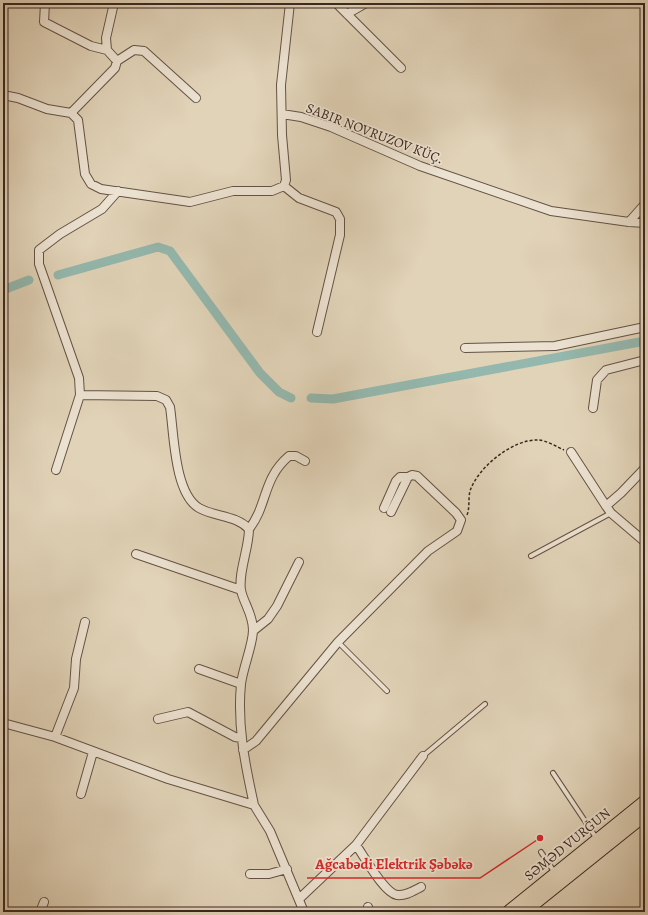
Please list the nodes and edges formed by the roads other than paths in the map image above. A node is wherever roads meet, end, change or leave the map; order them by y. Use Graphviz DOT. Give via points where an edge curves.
graph roads {
  1 [pos="45,3"];
  2 [pos="114,3"];
  3 [pos="290,3"];
  4 [pos="336,3"];
  5 [pos="366,3"];
  6 [pos="347,14"];
  7 [pos="107,50"];
  8 [pos="117,61"];
  9 [pos="401,68"];
  10 [pos="3,95"];
  11 [pos="196,98"];
  12 [pos="71,113"];
  13 [pos="282,114"];
  14 [pos="284,186"];
  15 [pos="118,191"];
  16 [pos="645,204"];
  17 [pos="629,222"];
  18 [pos="645,222"];
  19 [pos="645,328"];
  20 [pos="317,332"];
  21 [pos="465,348"];
  22 [pos="645,360"];
  23 [pos="80,395"];
  24 [pos="593,408"];
  25 [pos="571,452"];
  26 [pos="305,461"];
  27 [pos="645,468"];
  28 [pos="56,470"];
  29 [pos="606,506"];
  30 [pos="387,510"];
  31 [pos="611,513"];
  32 [pos="248,529"];
  33 [pos="645,542"];
  34 [pos="136,554"];
  35 [pos="531,556"];
  36 [pos="299,562"];
  37 [pos="241,590"];
  38 [pos="85,622"];
  39 [pos="253,631"];
  40 [pos="338,642"];
  41 [pos="200,669"];
  42 [pos="242,684"];
  43 [pos="387,691"];
  44 [pos="485,704"];
  45 [pos="158,719"];
  46 [pos="3,723"];
  47 [pos="55,737"];
  48 [pos="241,738"];
  49 [pos="242,750"];
  50 [pos="94,752"];
  51 [pos="423,756"];
  52 [pos="553,773"];
  53 [pos="81,794"];
  54 [pos="645,802"];
  55 [pos="254,805"];
  56 [pos="645,814"];
  57 [pos="600,844"];
  58 [pos="356,845"];
  59 [pos="541,852"];
  60 [pos="286,869"];
  61 [pos="556,873"];
  62 [pos="250,874"];
  63 [pos="421,887"];
  64 [pos="299,899"];
  65 [pos="44,902"];
  66 [pos="40,912"];
  67 [pos="304,912"];
  68 [pos="508,912"];
  69 [pos="523,912"];
  1 -- 7 [label="street" via="44,22 91,46"];
  2 -- 7 [label="street" via="106,38"];
  3 -- 13 [label="street" via="281,85"];
  4 -- 6 [label="street"];
  5 -- 6 [label="street"];
  6 -- 9 [label="street"];
  7 -- 8 [label="street"];
  8 -- 11 [label="street" via="134,50 144,51"];
  8 -- 12 [label="street" via="115,68"];
  10 -- 12 [label="street" via="47,109"];
  12 -- 15 [label="street" via="78,120 85,174 91,184 101,189"];
  13 -- 14 [label="street" via="286,180"];
  13 -- 17 [label="street, SABIR NOVRUZOV KÜÇ." via="331,127 420,166 552,211"];
  14 -- 15 [label="street" via="272,191 233,191 190,202"];
  14 -- 20 [label="street" via="299,198 336,212 340,219 340,235"];
  15 -- 23 [label="street" via="102,209 38,250 39,264 79,378"];
  16 -- 17 [label="street"];
  17 -- 18 [label="street, SABIR NOVRUZOV KÜÇ."];
  19 -- 21 [label="street" via="555,346"];
  22 -- 24 [label="street" via="606,370 597,380"];
  23 -- 28 [label="street"];
  23 -- 32 [label="street" via="157,396 166,400 170,407 180,479 187,496 198,508 242,523"];
  25 -- 29 [label="street"];
  26 -- 32 [label="street" via="296,456 289,456 281,462 270,479 259,513"];
  27 -- 29 [label="street"];
  29 -- 31 [label="street"];
  30 -- 40 [label="street" via="412,474 461,520 457,530 428,551"];
  31 -- 33 [label="street"];
  31 -- 35 [label="lane"];
  32 -- 37 [label="street" via="249,541"];
  34 -- 37 [label="street"];
  36 -- 39 [label="street" via="277,606 268,619"];
  37 -- 39 [label="street" via="249,608"];
  38 -- 47 [label="street" via="76,659 74,688"];
  39 -- 42 [label="street"];
  40 -- 43 [label="lane"];
  40 -- 49 [label="street" via="256,741"];
  41 -- 42 [label="street"];
  42 -- 48 [label="street"];
  44 -- 51 [label="lane"];
  45 -- 48 [label="street" via="188,712"];
  46 -- 47 [label="street"];
  47 -- 50 [label="street"];
  48 -- 49 [label="street"];
  49 -- 55 [label="street"];
  50 -- 53 [label="street"];
  50 -- 55 [label="street" via="168,779"];
  51 -- 58 [label="street"];
  52 -- 57 [label="lane"];
  54 -- 57 [label="main road, SƏMƏD VURĞUN"];
  55 -- 60 [label="street" via="270,831"];
  56 -- 57 [label="main road, SƏMƏD VURĞUN"];
  57 -- 61 [label="main road, SƏMƏD VURĞUN"];
  57 -- 69 [label="main road, SƏMƏD VURĞUN"];
  58 -- 63 [label="street" via="387,890 396,895 404,895"];
  58 -- 64 [label="street"];
  59 -- 61 [label="lane"];
  60 -- 62 [label="street" via="268,874"];
  60 -- 64 [label="street"];
  61 -- 68 [label="main road, SƏMƏD VURĞUN"];
  64 -- 67 [label="street"];
  65 -- 66 [label="street"];
}
